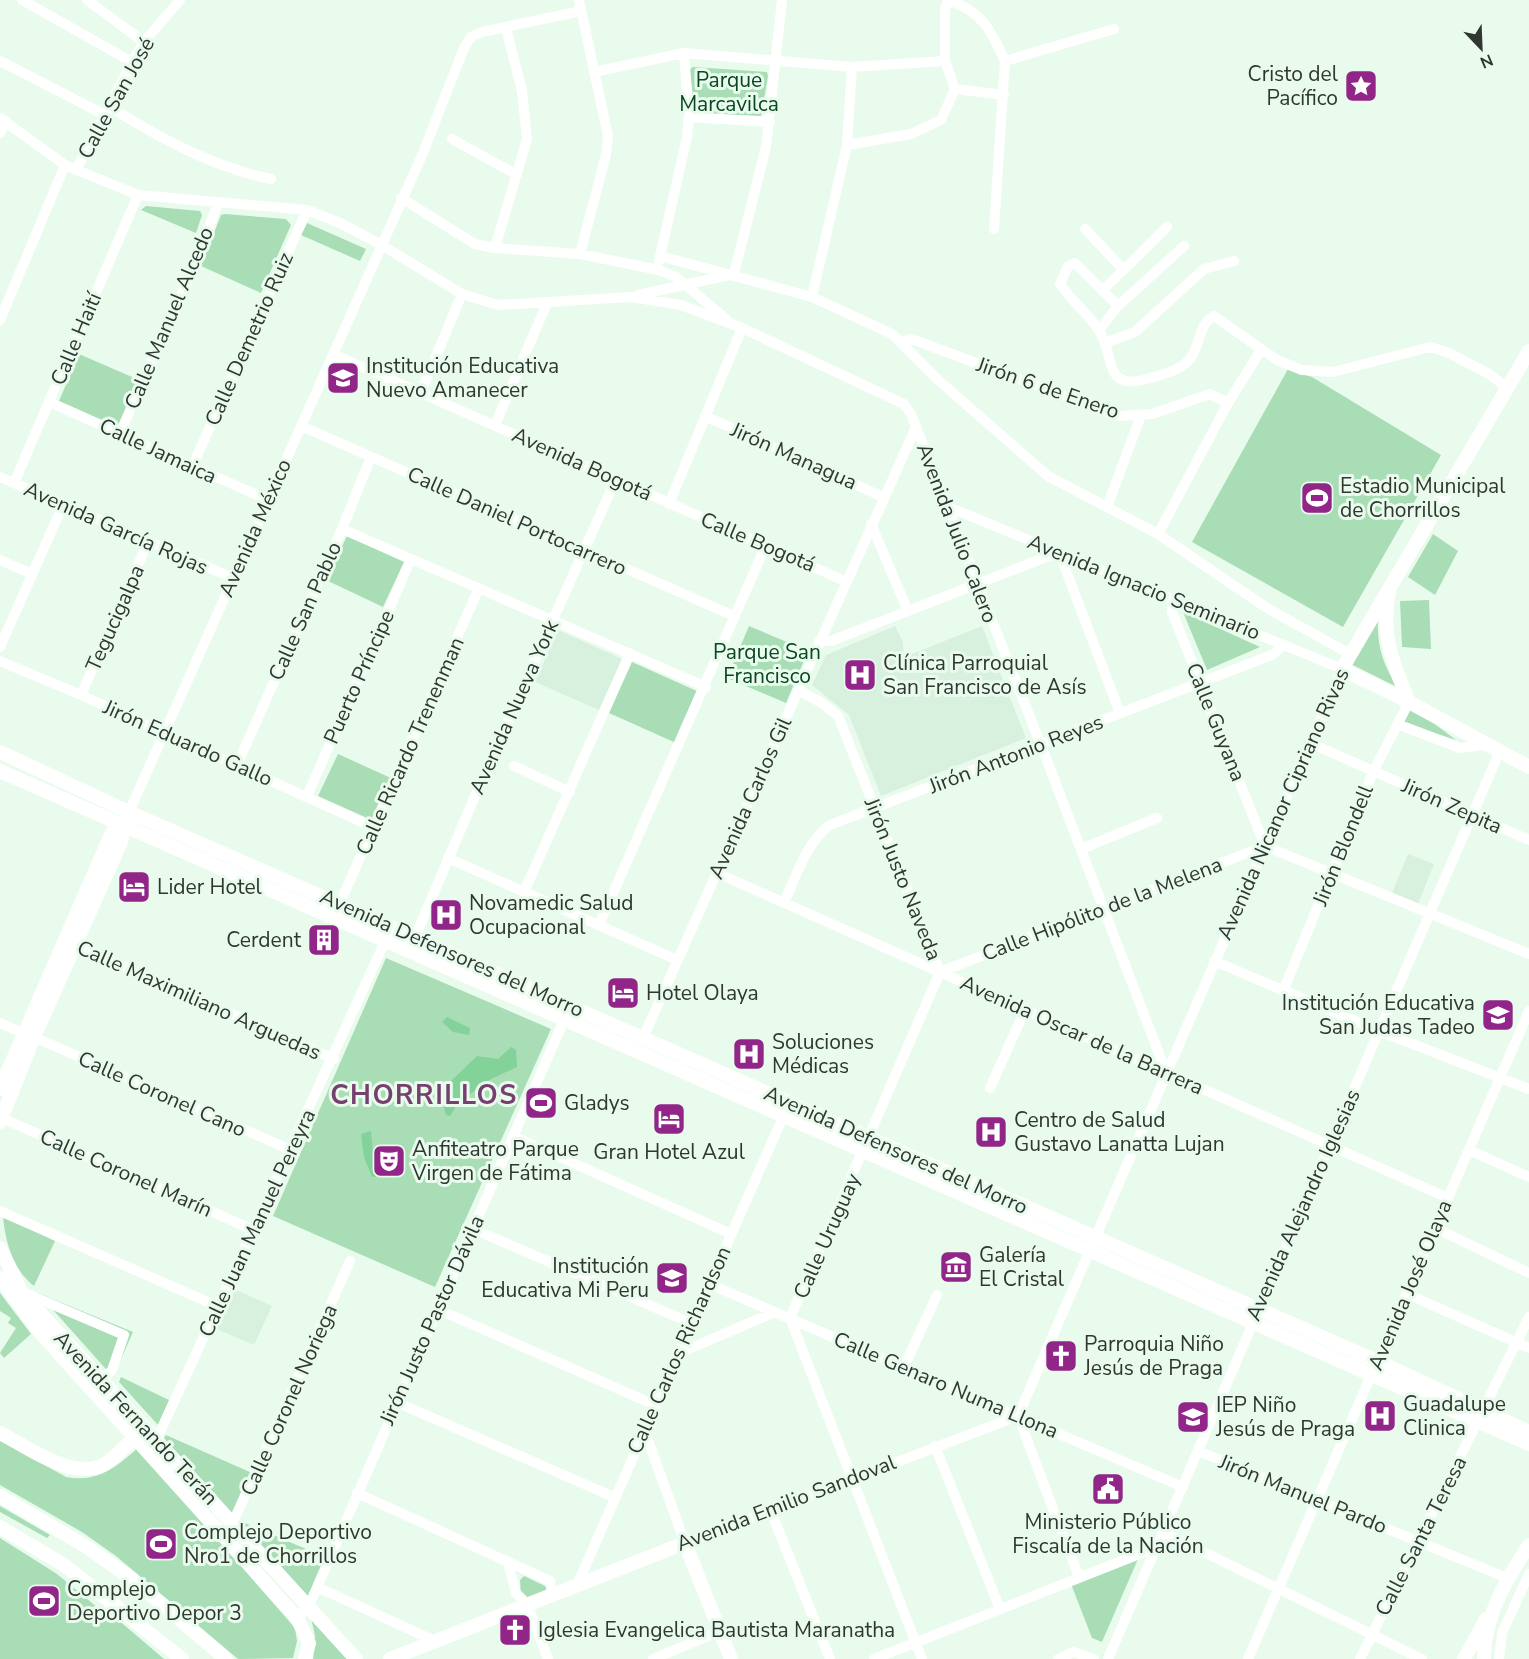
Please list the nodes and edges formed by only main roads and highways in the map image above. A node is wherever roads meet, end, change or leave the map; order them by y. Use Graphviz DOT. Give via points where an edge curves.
graph roads {
  1 [pos="1529,351"];
  2 [pos="1391,583"];
  3 [pos="1409,702"];
  4 [pos="0,752"];
  5 [pos="1529,767"];
  6 [pos="0,771"];
  7 [pos="129,812"];
  8 [pos="123,826"];
  9 [pos="28,1035"];
  10 [pos="0,1089"];
  11 [pos="0,1119"];
  12 [pos="0,1250"];
  13 [pos="0,1278"];
  14 [pos="1481,1415"];
  15 [pos="1529,1432"];
  16 [pos="0,1433"];
  17 [pos="144,1438"];
  18 [pos="1529,1444"];
  19 [pos="0,1496"];
  20 [pos="0,1527"];
  21 [pos="1529,1545"];
  22 [pos="1495,1605"];
  23 [pos="303,1613"];
  24 [pos="352,1656"];
  25 [pos="182,1659"];
  26 [pos="226,1659"];
  27 [pos="305,1659"];
  28 [pos="390,1659"];
  29 [pos="731,1659"];
  30 [pos="1464,1659"];
  31 [pos="1484,1659"];
  1 -- 2 [label="main road, Avenida Nicanor Cipriano Rivas"];
  2 -- 3 [label="main road" via="1385,618 1387,642"];
  2 -- 3 [label="main road, Avenida Nicanor Cipriano Rivas" via="1342,669"];
  3 -- 5 [label="main road"];
  4 -- 7 [label="main road, Avenida Defensores del Morro"];
  6 -- 8 [label="main road, Avenida Defensores del Morro"];
  7 -- 8 [label="main road"];
  7 -- 14 [label="main road, Avenida Defensores del Morro" via="1378,1361"];
  8 -- 9 [label="main road" via="124,835"];
  8 -- 14 [label="main road, Avenida Defensores del Morro" via="1251,1324"];
  9 -- 10 [label="main road"];
  9 -- 11 [label="main road"];
  12 -- 17 [label="main road, Avenida Fernando Terán" via="21,1291"];
  13 -- 17 [label="main road, Avenida Fernando Terán" via="39,1331"];
  14 -- 15 [label="main road, Avenida Defensores del Morro"];
  14 -- 18 [label="main road, Avenida Defensores del Morro"];
  16 -- 17 [label="main road" via="74,1469 105,1464"];
  17 -- 23 [label="main road, Avenida Fernando Terán" via="224,1537"];
  17 -- 23 [label="main road, Avenida Fernando Terán" via="233,1524"];
  19 -- 26 [label="main road" via="87,1546"];
  20 -- 25 [label="main road" via="64,1565"];
  21 -- 22 [label="main road"];
  22 -- 30 [label="main road"];
  22 -- 31 [label="main road"];
  23 -- 24 [label="main road, Avenida Fernando Terán"];
  23 -- 27 [label="main road, Avenida Fernando Terán" via="309,1643"];
  28 -- 29 [label="main road, Avenida Emilio Sandoval" via="685,1543"];
}
